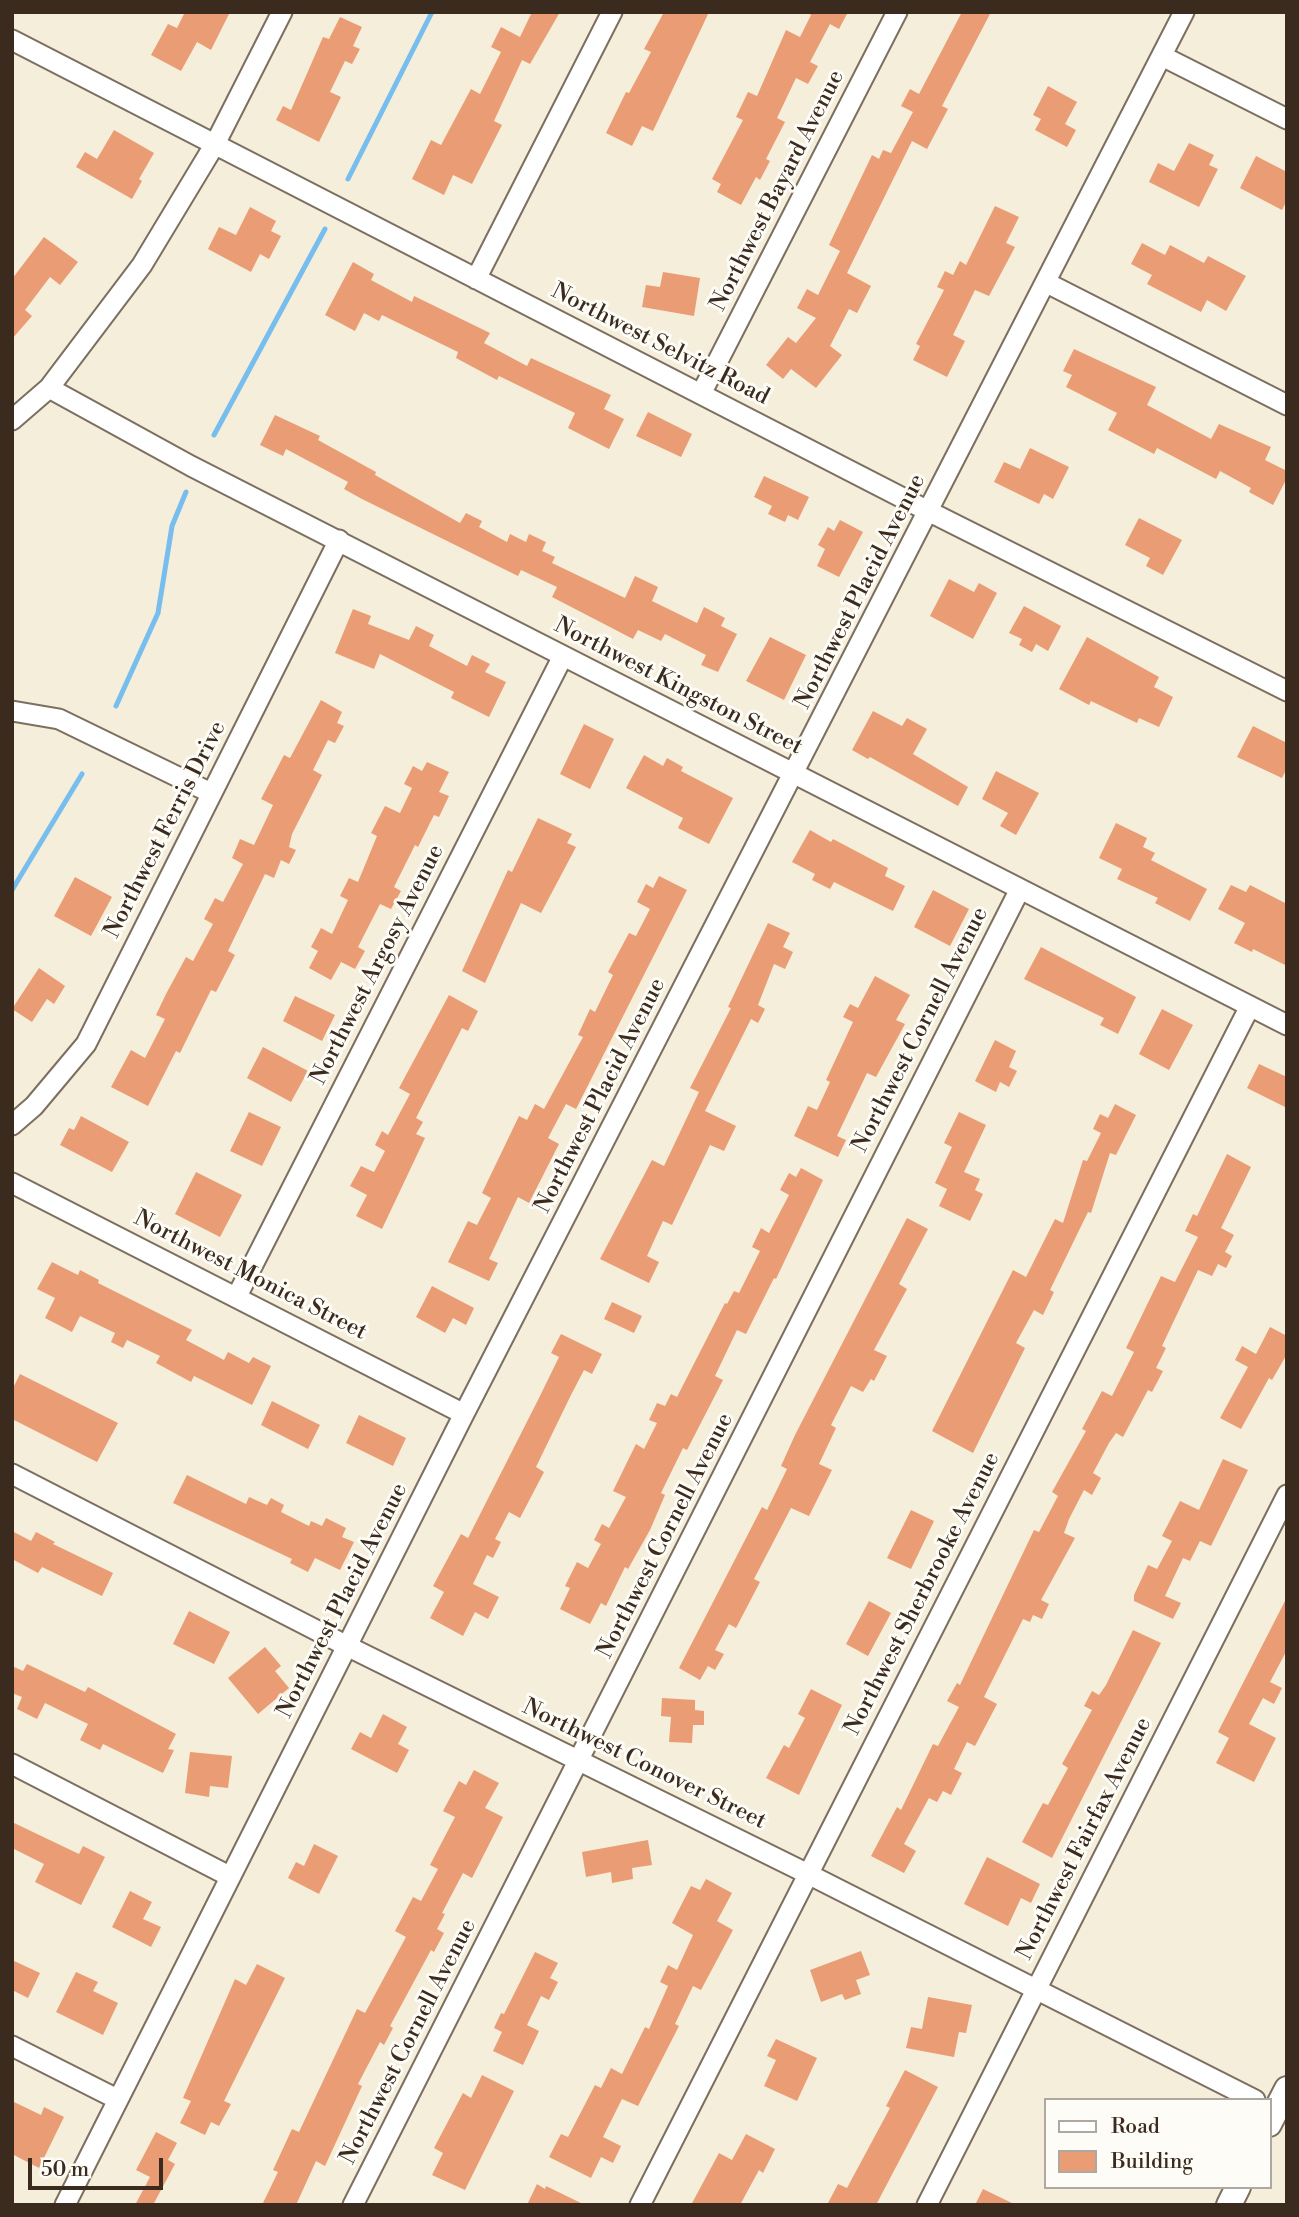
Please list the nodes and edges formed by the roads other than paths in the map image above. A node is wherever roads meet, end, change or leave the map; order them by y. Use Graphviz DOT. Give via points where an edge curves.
graph roads {
  1 [pos="282,12"];
  2 [pos="612,12"];
  3 [pos="897,12"];
  4 [pos="1184,12"];
  5 [pos="12,40"];
  6 [pos="1162,56"];
  7 [pos="1287,120"];
  8 [pos="215,144"];
  9 [pos="476,279"];
  10 [pos="1047,284"];
  11 [pos="49,388"];
  12 [pos="702,392"];
  13 [pos="1287,405"];
  14 [pos="12,420"];
  15 [pos="930,512"];
  16 [pos="339,540"];
  17 [pos="563,656"];
  18 [pos="1287,691"];
  19 [pos="12,711"];
  20 [pos="795,775"];
  21 [pos="211,793"];
  22 [pos="1020,889"];
  23 [pos="1250,1006"];
  24 [pos="1287,1025"];
  25 [pos="12,1125"];
  26 [pos="12,1183"];
  27 [pos="237,1296"];
  28 [pos="464,1413"];
  29 [pos="12,1474"];
  30 [pos="1287,1495"];
  31 [pos="349,1647"];
  32 [pos="580,1760"];
  33 [pos="12,1764"];
  34 [pos="808,1874"];
  35 [pos="229,1876"];
  36 [pos="1037,1989"];
  37 [pos="12,2046"];
  38 [pos="1255,2098"];
  39 [pos="117,2099"];
  40 [pos="1237,2189"];
  41 [pos="65,2205"];
  42 [pos="353,2205"];
  43 [pos="640,2205"];
  44 [pos="926,2205"];
  45 [pos="1229,2205"];
  1 -- 8 [label="street"];
  2 -- 9 [label="street"];
  3 -- 12 [label="street, Northwest Bayard Avenue"];
  4 -- 6 [label="street, Northwest Placid Avenue"];
  5 -- 8 [label="street, Northwest Selvitz Road"];
  6 -- 7 [label="street"];
  6 -- 10 [label="street, Northwest Placid Avenue"];
  8 -- 9 [label="street, Northwest Selvitz Road"];
  8 -- 11 [label="street" via="142,265"];
  9 -- 12 [label="street, Northwest Selvitz Road"];
  10 -- 13 [label="street"];
  10 -- 15 [label="street, Northwest Placid Avenue"];
  11 -- 14 [label="street"];
  11 -- 16 [label="street, Northwest Kingston Street"];
  12 -- 15 [label="street, Northwest Selvitz Road"];
  15 -- 18 [label="street, Northwest Selvitz Road"];
  15 -- 20 [label="street, Northwest Placid Avenue"];
  16 -- 17 [label="street, Northwest Kingston Street"];
  16 -- 21 [label="street, Northwest Ferris Drive"];
  17 -- 20 [label="street, Northwest Kingston Street"];
  17 -- 27 [label="street, Northwest Argosy Avenue"];
  19 -- 21 [label="street" via="59,719"];
  20 -- 22 [label="street, Northwest Kingston Street"];
  20 -- 28 [label="street, Northwest Placid Avenue"];
  21 -- 25 [label="street, Northwest Ferris Drive" via="86,1044"];
  22 -- 23 [label="street, Northwest Kingston Street"];
  22 -- 32 [label="street, Northwest Cornell Avenue"];
  23 -- 24 [label="street, Northwest Kingston Street"];
  23 -- 34 [label="street, Northwest Sherbrooke Avenue"];
  26 -- 27 [label="street, Northwest Monica Street"];
  27 -- 28 [label="street, Northwest Monica Street"];
  28 -- 31 [label="street, Northwest Placid Avenue"];
  29 -- 31 [label="street, Northwest Conover Street"];
  30 -- 36 [label="street, Northwest Fairfax Avenue"];
  31 -- 32 [label="street, Northwest Conover Street"];
  31 -- 35 [label="street, Northwest Placid Avenue"];
  32 -- 34 [label="street, Northwest Conover Street"];
  32 -- 42 [label="street, Northwest Cornell Avenue"];
  33 -- 35 [label="street"];
  34 -- 36 [label="street, Northwest Conover Street"];
  34 -- 43 [label="street, Northwest Sherbrooke Avenue"];
  35 -- 39 [label="street, Northwest Placid Avenue"];
  36 -- 38 [label="street, Northwest Conover Street"];
  36 -- 44 [label="street, Northwest Fairfax Avenue"];
  37 -- 39 [label="street"];
  39 -- 41 [label="street, Northwest Placid Avenue"];
  40 -- 45 [label="main road"];
}
